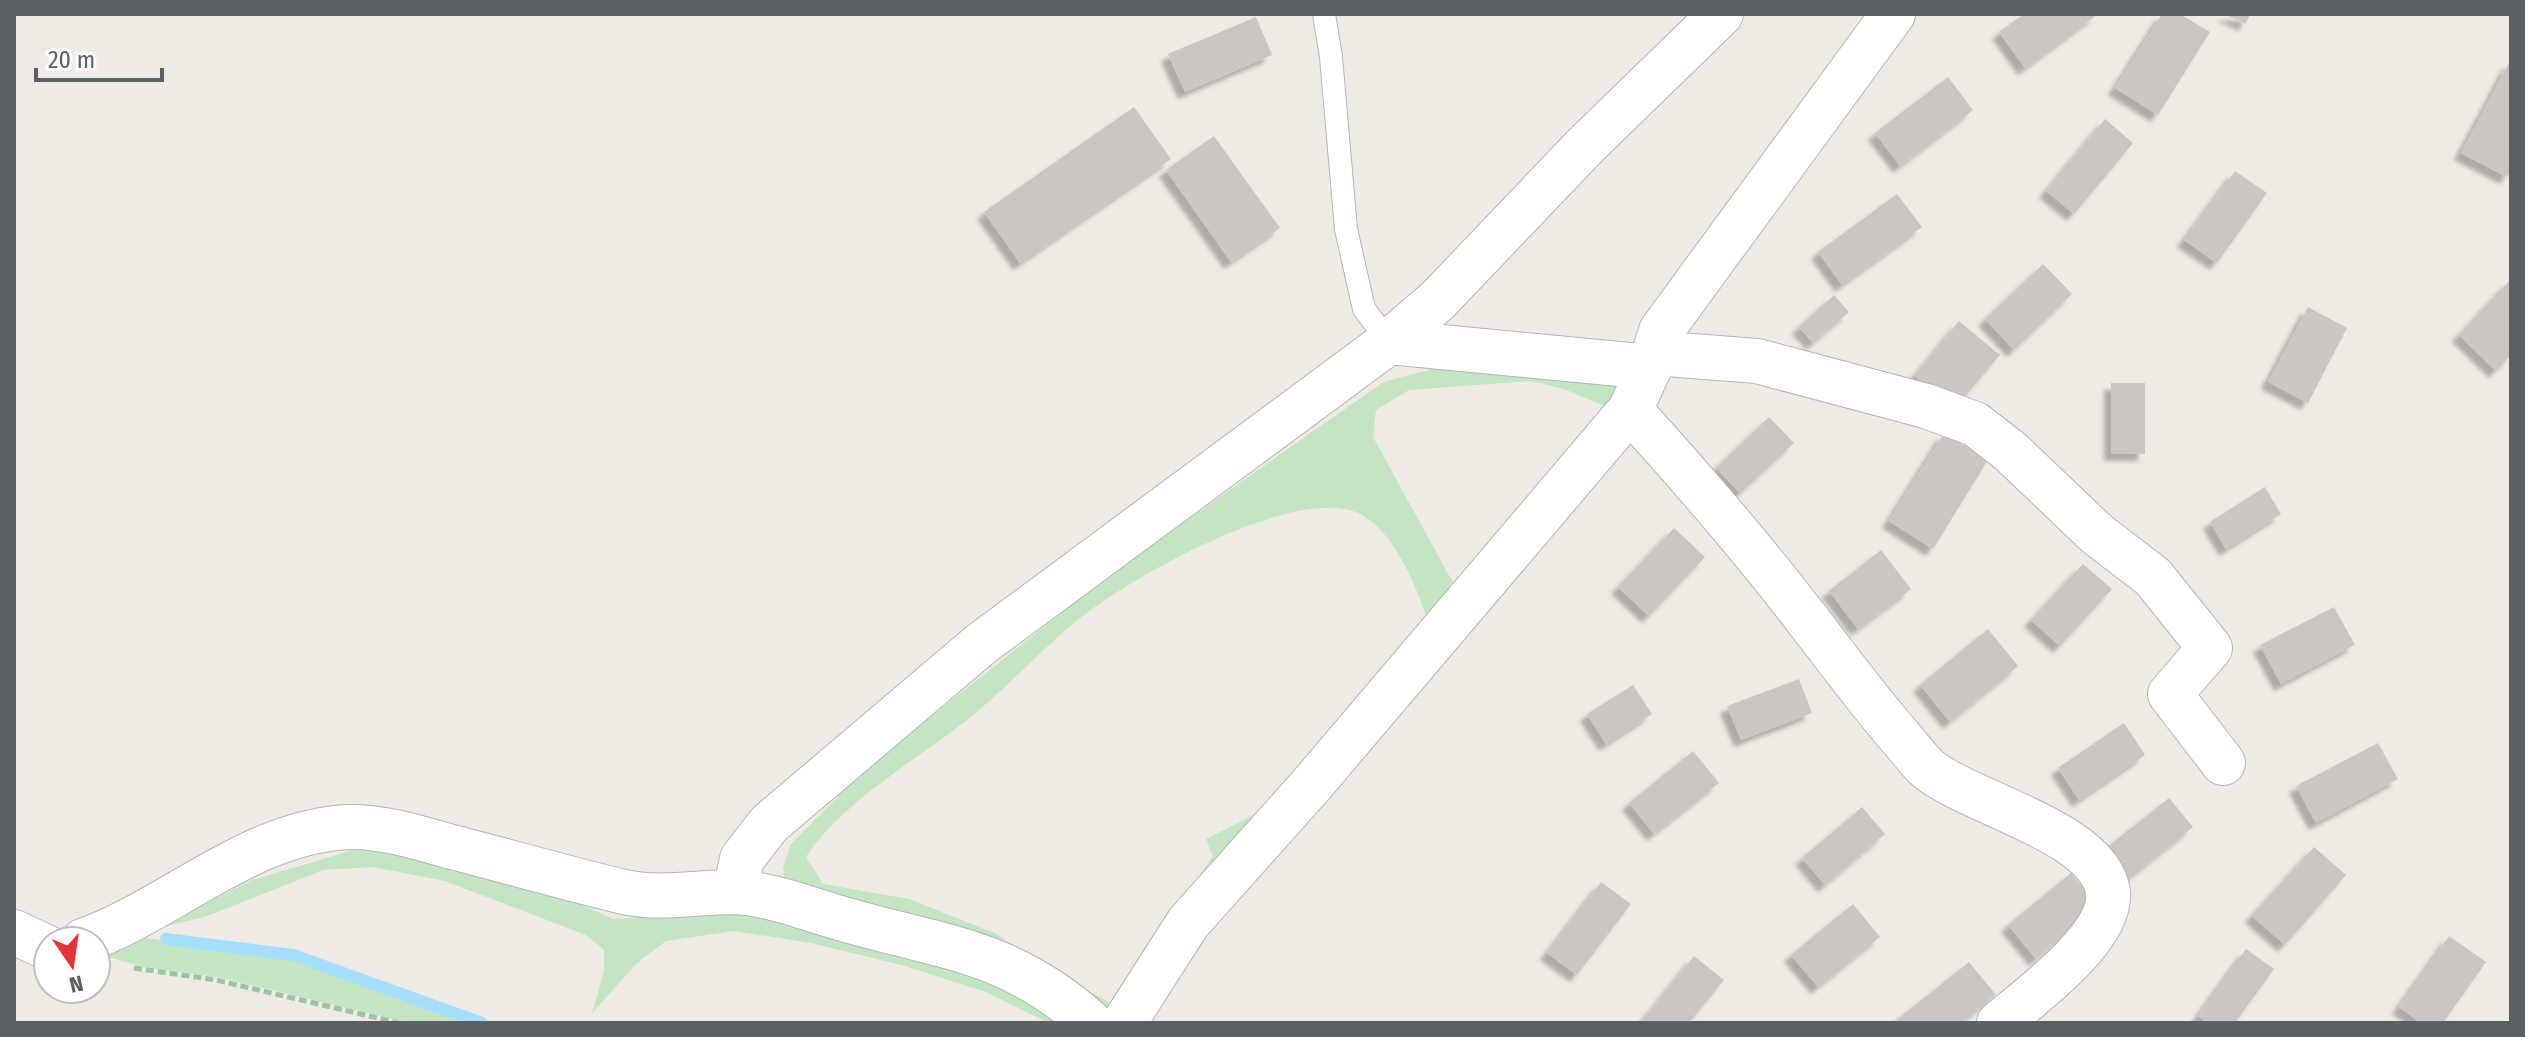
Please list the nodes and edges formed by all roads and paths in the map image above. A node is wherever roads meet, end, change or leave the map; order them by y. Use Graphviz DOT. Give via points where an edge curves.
graph roads {
  1 [pos="1324,14"];
  2 [pos="1721,14"];
  3 [pos="1893,14"];
  4 [pos="1389,342"];
  5 [pos="1652,360"];
  6 [pos="1630,410"];
  7 [pos="2223,763"];
  8 [pos="735,892"];
  9 [pos="112,930"];
  10 [pos="127,966"];
  11 [pos="399,1023"];
  12 [pos="1091,1023"];
  13 [pos="1124,1023"];
  14 [pos="1999,1023"];
  1 -- 4 [label="lane" via="1346,229 1364,309"];
  2 -- 4 [label="street" via="1438,300"];
  3 -- 5 [label="street" via="1661,331"];
  4 -- 5 [label="street"];
  4 -- 8 [label="street" via="900,710 769,824 742,859"];
  5 -- 6 [label="street"];
  5 -- 7 [label="street" via="1757,361 1975,424 2153,577 2210,648 2170,694"];
  6 -- 13 [label="street" via="1188,923"];
  6 -- 14 [label="street" via="1737,528 1928,769 2012,816 2046,827 2103,875 2108,895 2103,916 2075,959"];
  8 -- 9 [label="street" via="628,893 429,841 347,827 280,841"];
  8 -- 12 [label="street" via="979,954 1041,983"];
  10 -- 11 [label="path" via="216,980"];
}
